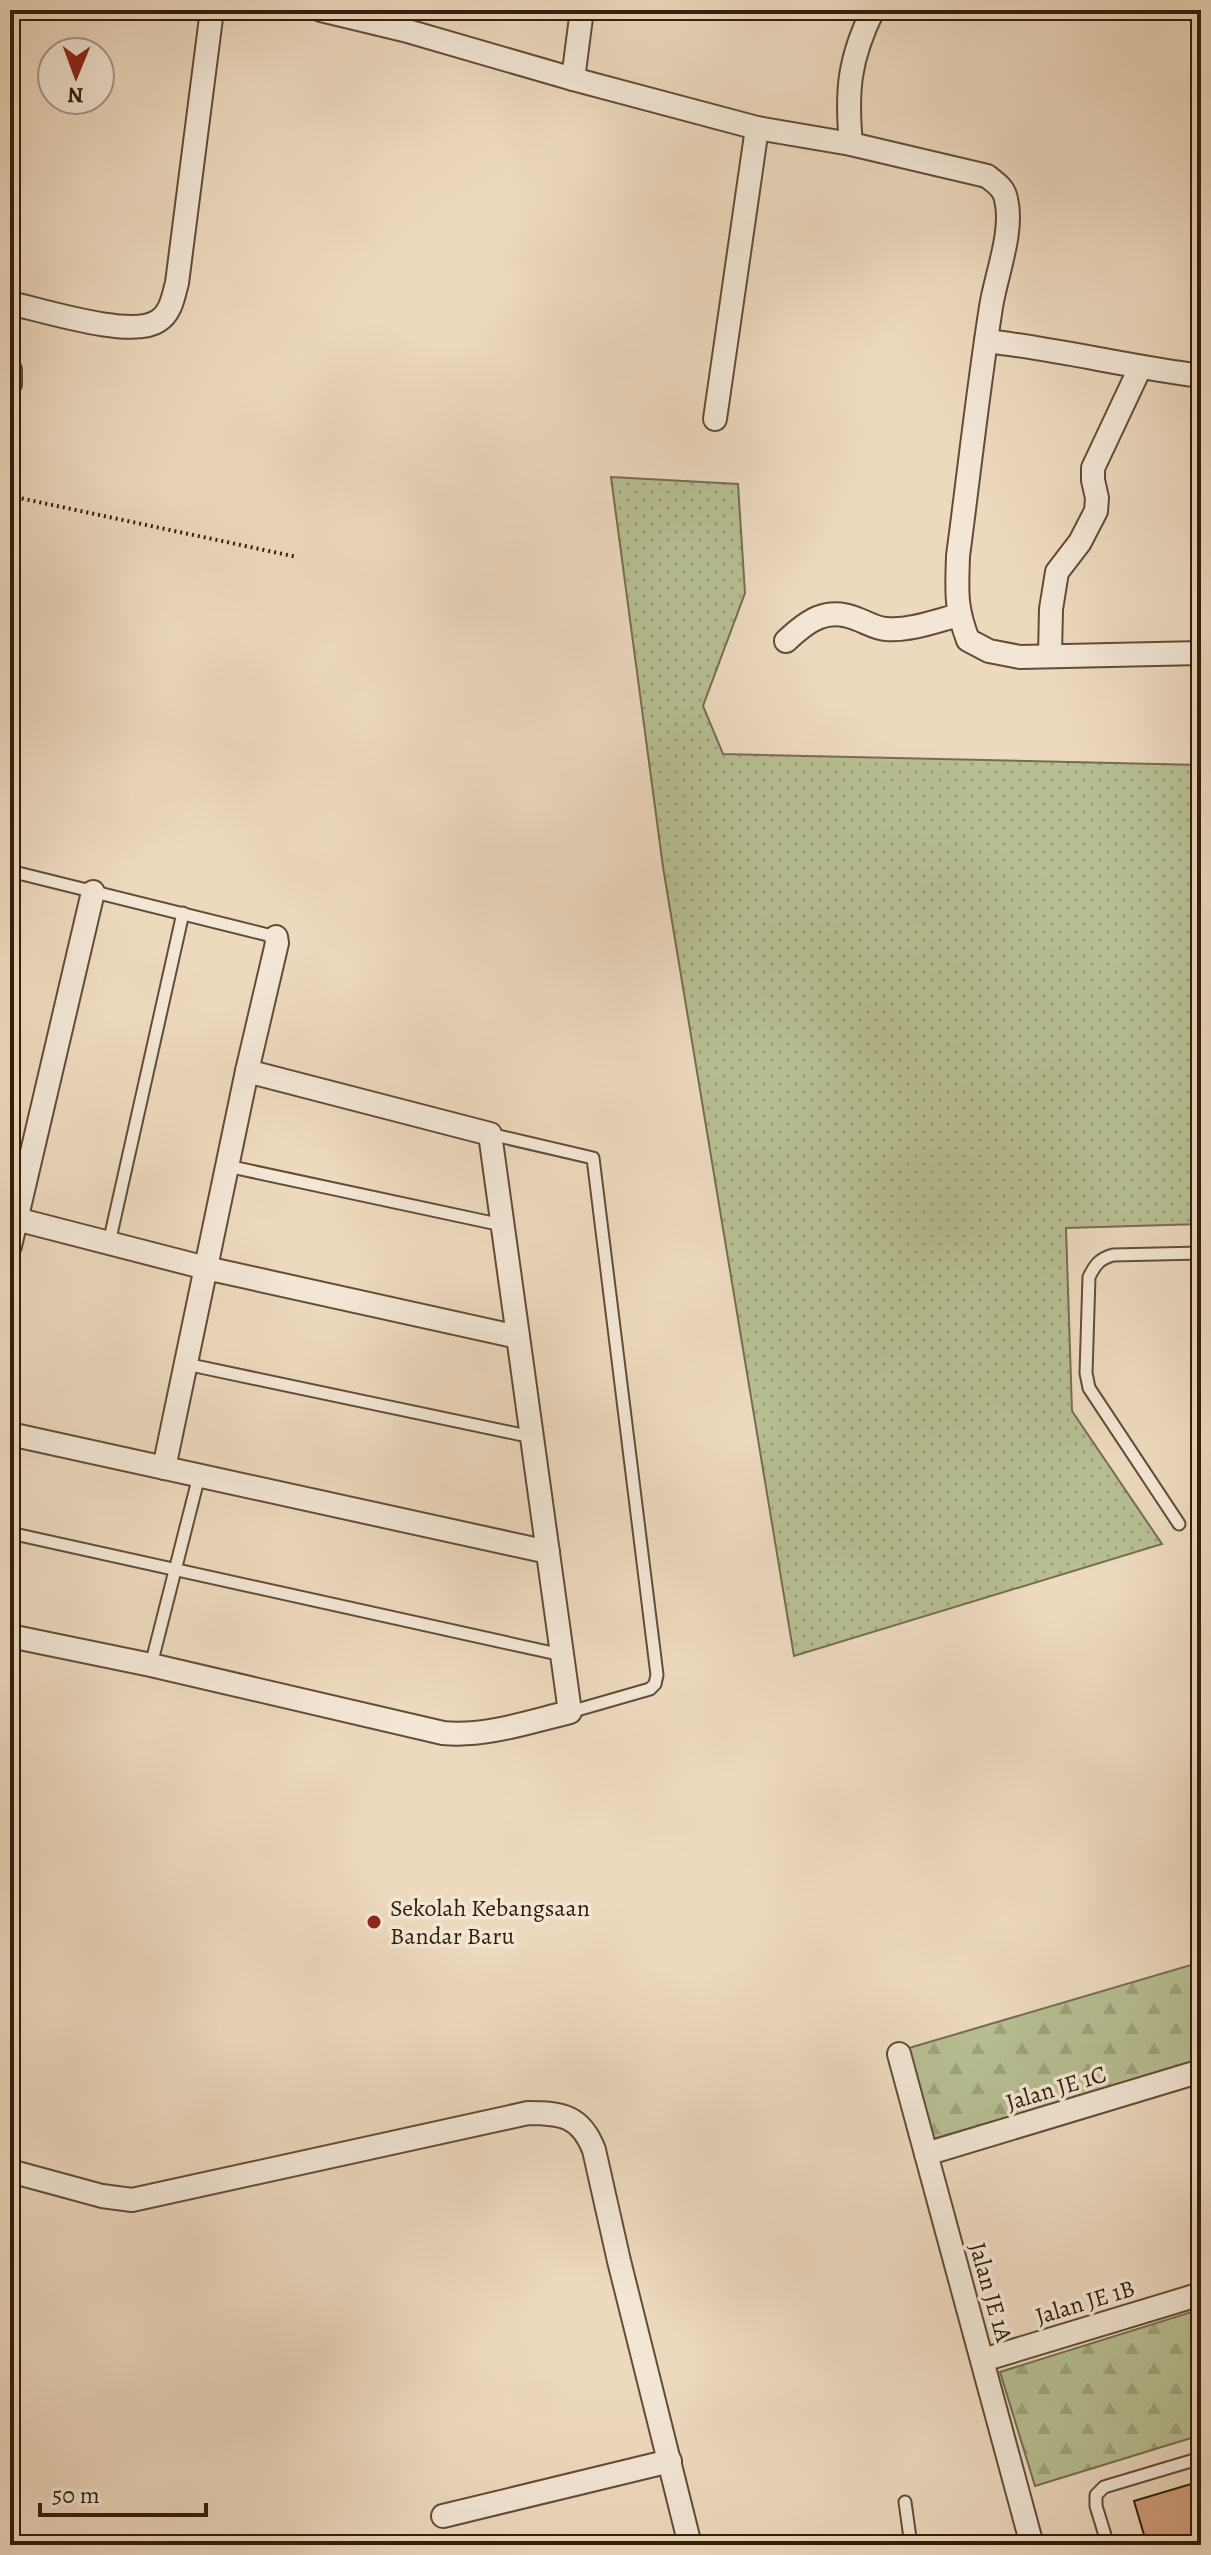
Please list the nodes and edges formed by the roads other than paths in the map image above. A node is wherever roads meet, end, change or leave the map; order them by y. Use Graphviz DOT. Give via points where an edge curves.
graph roads {
  1 [pos="212,10"];
  2 [pos="321,10"];
  3 [pos="582,10"];
  4 [pos="873,10"];
  5 [pos="403,20"];
  6 [pos="573,79"];
  7 [pos="757,128"];
  8 [pos="851,144"];
  9 [pos="10,303"];
  10 [pos="986,341"];
  11 [pos="1140,368"];
  12 [pos="10,370"];
  13 [pos="1201,376"];
  14 [pos="10,384"];
  15 [pos="715,419"];
  16 [pos="959,615"];
  17 [pos="786,641"];
  18 [pos="1201,653"];
  19 [pos="1050,656"];
  20 [pos="10,871"];
  21 [pos="93,892"];
  22 [pos="183,913"];
  23 [pos="276,937"];
  24 [pos="247,1071"];
  25 [pos="490,1134"];
  26 [pos="20,1162"];
  27 [pos="227,1166"];
  28 [pos="16,1219"];
  29 [pos="502,1225"];
  30 [pos="109,1243"];
  31 [pos="10,1246"];
  32 [pos="1201,1253"];
  33 [pos="206,1268"];
  34 [pos="518,1337"];
  35 [pos="186,1364"];
  36 [pos="10,1434"];
  37 [pos="532,1437"];
  38 [pos="164,1468"];
  39 [pos="199,1476"];
  40 [pos="1179,1524"];
  41 [pos="10,1533"];
  42 [pos="548,1552"];
  43 [pos="175,1570"];
  44 [pos="10,1636"];
  45 [pos="562,1655"];
  46 [pos="151,1665"];
  47 [pos="570,1712"];
  48 [pos="899,2054"];
  49 [pos="1201,2071"];
  50 [pos="926,2154"];
  51 [pos="10,2171"];
  52 [pos="1201,2294"];
  53 [pos="983,2360"];
  54 [pos="1201,2458"];
  55 [pos="670,2461"];
  56 [pos="905,2502"];
  57 [pos="443,2516"];
  58 [pos="690,2545"];
  59 [pos="911,2545"];
  60 [pos="1032,2545"];
  61 [pos="1108,2545"];
  1 -- 9 [label="street" via="177,283 168,311 157,322 121,328"];
  2 -- 5 [label="street"];
  3 -- 6 [label="street"];
  4 -- 8 [label="street" via="851,65"];
  5 -- 6 [label="street"];
  6 -- 7 [label="street"];
  7 -- 8 [label="street"];
  7 -- 15 [label="street"];
  8 -- 10 [label="street" via="987,176 1000,185 1008,217"];
  10 -- 11 [label="street"];
  10 -- 16 [label="street" via="958,556"];
  11 -- 13 [label="street"];
  11 -- 19 [label="street" via="1093,468 1096,511 1057,572"];
  12 -- 14 [label="street"];
  16 -- 17 [label="street" via="901,629 883,629 838,614 820,615"];
  16 -- 19 [label="street" via="968,640 989,651"];
  18 -- 19 [label="street"];
  20 -- 21 [label="lane"];
  21 -- 22 [label="lane"];
  21 -- 26 [label="street"];
  22 -- 23 [label="lane"];
  22 -- 30 [label="lane"];
  23 -- 24 [label="street"];
  24 -- 25 [label="street"];
  24 -- 27 [label="street"];
  25 -- 29 [label="street"];
  25 -- 47 [label="lane" via="593,1158 657,1675 650,1689"];
  26 -- 28 [label="street"];
  27 -- 29 [label="lane"];
  27 -- 33 [label="street"];
  28 -- 30 [label="street"];
  28 -- 31 [label="street"];
  29 -- 34 [label="street"];
  30 -- 33 [label="street"];
  32 -- 40 [label="lane" via="1113,1255 1101,1258 1089,1277 1089,1388"];
  33 -- 34 [label="street"];
  33 -- 35 [label="street"];
  34 -- 37 [label="street"];
  35 -- 37 [label="lane"];
  35 -- 38 [label="street"];
  36 -- 38 [label="street"];
  37 -- 42 [label="street"];
  38 -- 39 [label="street"];
  39 -- 42 [label="street"];
  39 -- 43 [label="lane"];
  41 -- 43 [label="lane"];
  42 -- 45 [label="street"];
  43 -- 45 [label="lane"];
  43 -- 46 [label="lane"];
  44 -- 46 [label="street"];
  45 -- 47 [label="street"];
  46 -- 47 [label="street" via="443,1733 488,1732"];
  48 -- 50 [label="street, Jalan JE 1A"];
  49 -- 50 [label="street, Jalan JE 1C"];
  50 -- 53 [label="street, Jalan JE 1A"];
  51 -- 55 [label="street" via="132,2200 528,2113 568,2118 589,2136 594,2150"];
  52 -- 53 [label="street, Jalan JE 1B"];
  53 -- 60 [label="street, Jalan JE 1A"];
  54 -- 61 [label="lane" via="1104,2487 1096,2495 1096,2506"];
  55 -- 57 [label="street"];
  55 -- 58 [label="street"];
  56 -- 59 [label="lane"];
}
